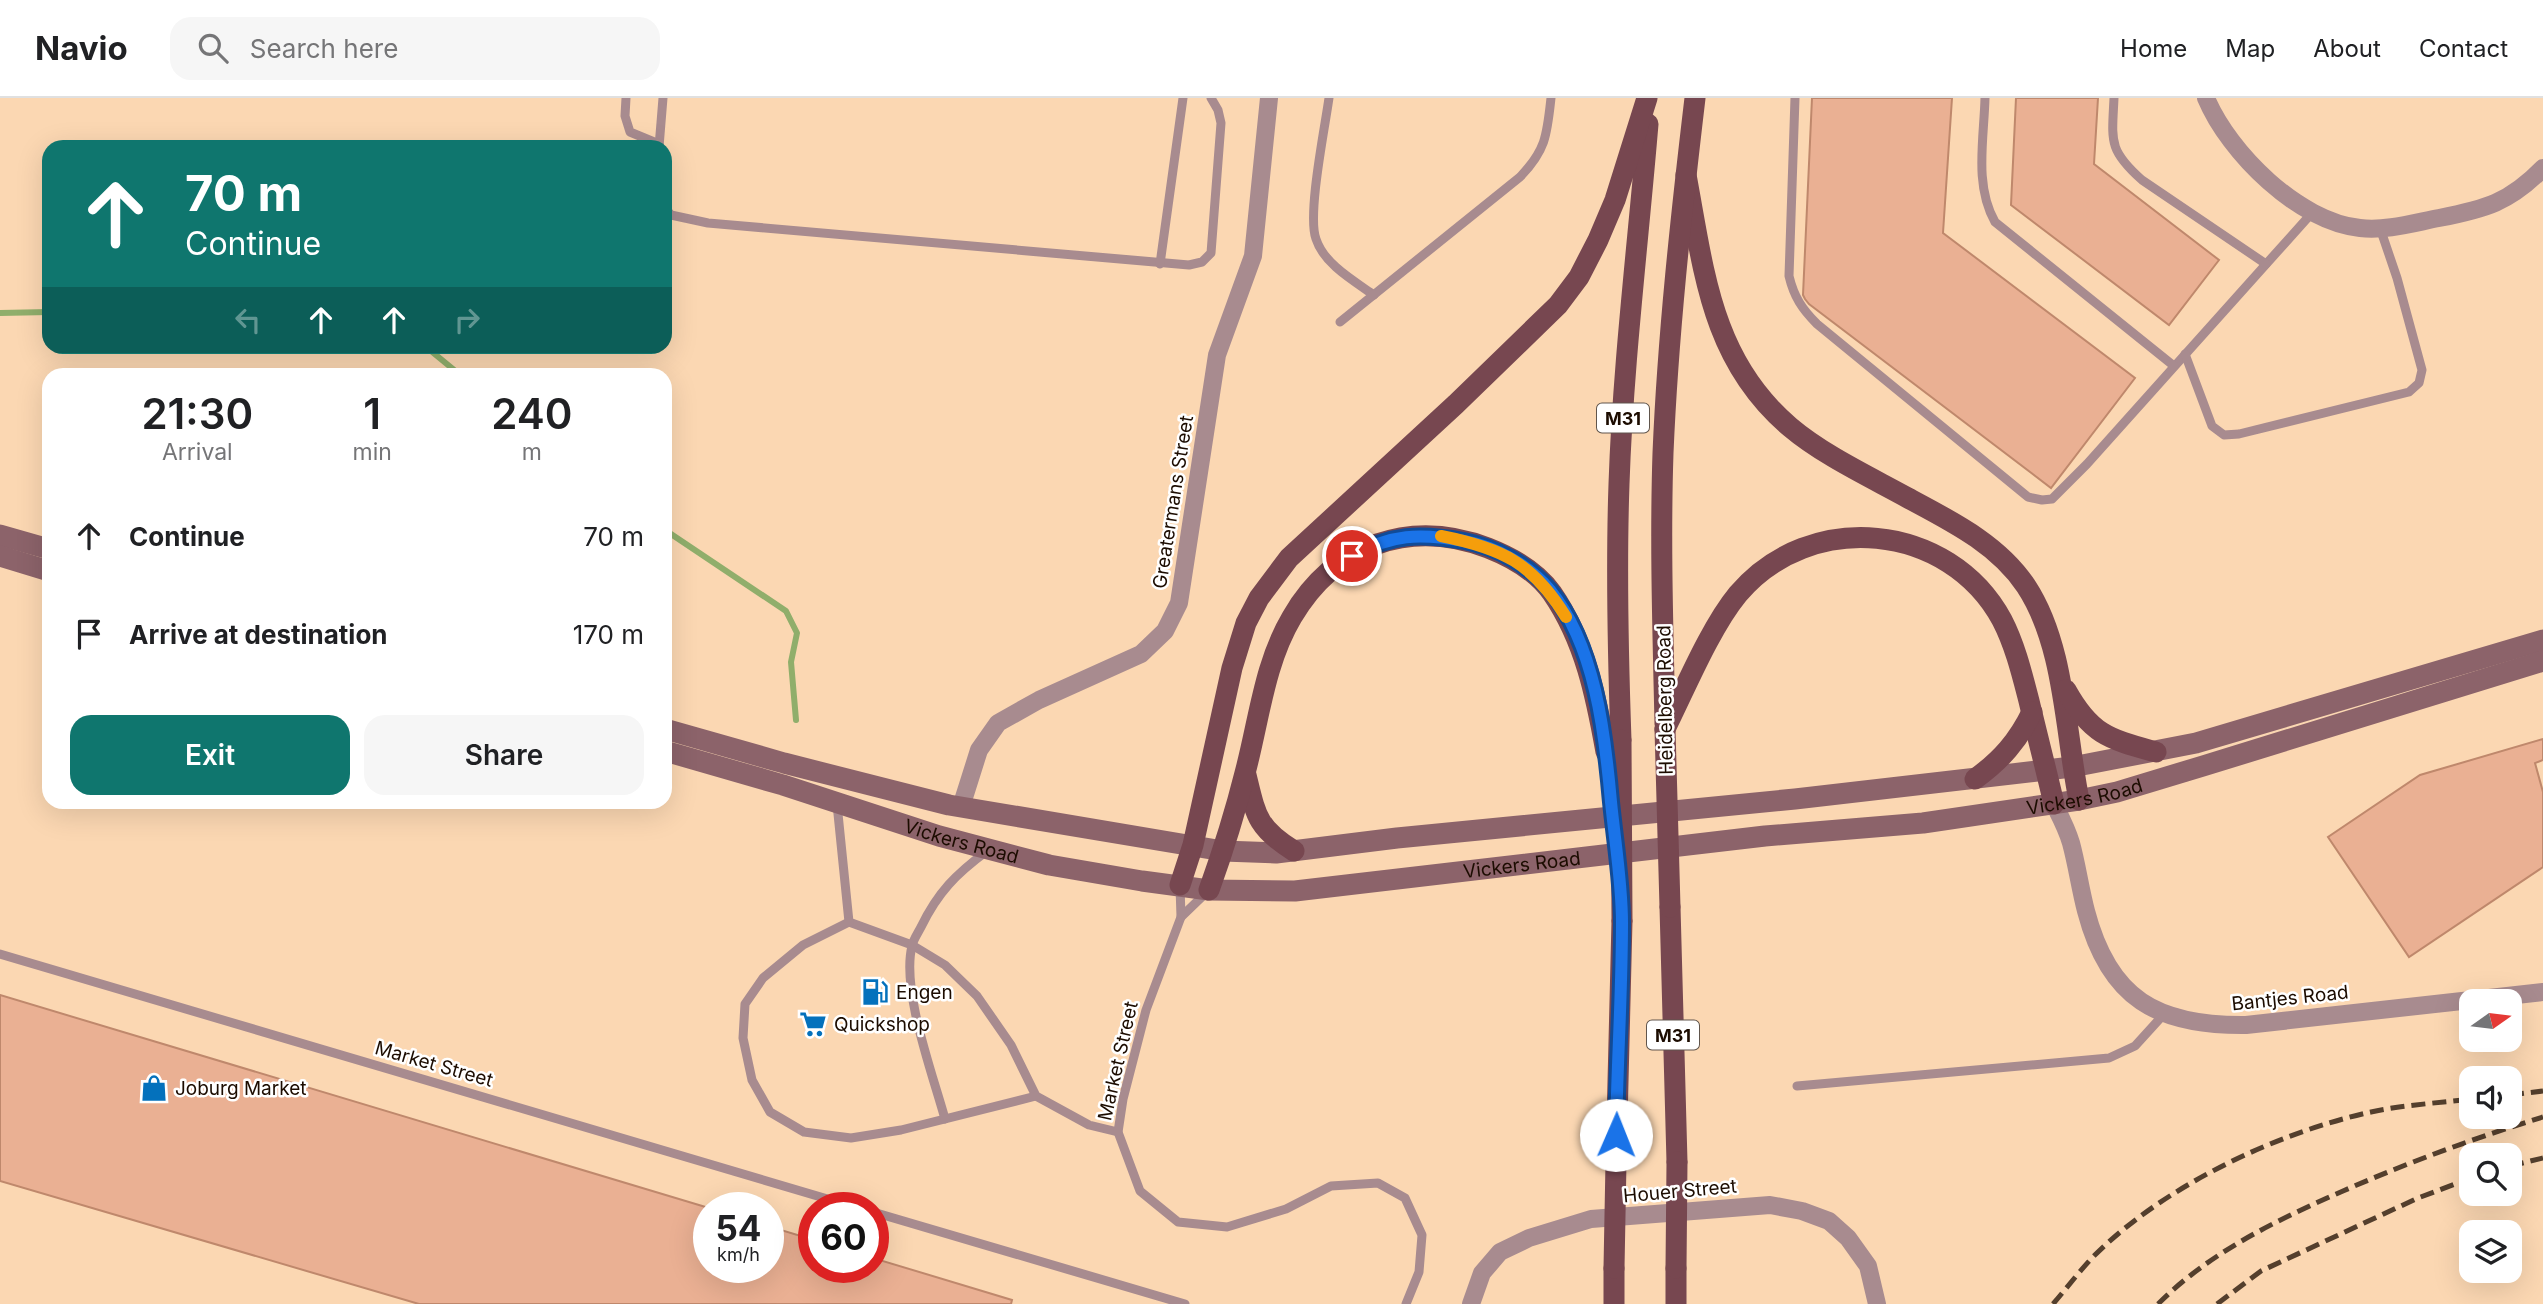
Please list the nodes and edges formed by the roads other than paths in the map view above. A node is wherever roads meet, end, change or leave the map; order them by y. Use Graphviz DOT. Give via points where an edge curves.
graph roads {
  1 [pos="626,98"];
  2 [pos="663,98"];
  3 [pos="1183,98"];
  4 [pos="1211,98"];
  5 [pos="1269,98"];
  6 [pos="1329,98"];
  7 [pos="1551,98"];
  8 [pos="1648,98"];
  9 [pos="1695,98"];
  10 [pos="1795,98"];
  11 [pos="1985,98"];
  12 [pos="2114,98"];
  13 [pos="2206,98"];
  14 [pos="648,140"];
  15 [pos="659,140"];
  16 [pos="2543,168"];
  17 [pos="1686,174"];
  18 [pos="2311,214"];
  19 [pos="672,215"];
  20 [pos="2380,228"];
  21 [pos="1160,264"];
  22 [pos="2266,264"];
  23 [pos="1374,295"];
  24 [pos="1340,322"];
  25 [pos="2185,354"];
  26 [pos="2174,366"];
  27 [pos="0,534"];
  28 [pos="42,547"];
  29 [pos="0,556"];
  30 [pos="42,569"];
  31 [pos="2543,640"];
  32 [pos="2543,661"];
  33 [pos="2058,676"];
  34 [pos="2032,712"];
  35 [pos="1665,729"];
  36 [pos="672,731"];
  37 [pos="1614,746"];
  38 [pos="2156,752"];
  39 [pos="672,753"];
  40 [pos="2072,767"];
  41 [pos="2047,771"];
  42 [pos="1245,773"];
  43 [pos="1975,779"];
  44 [pos="2078,800"];
  45 [pos="837,804"];
  46 [pos="2054,804"];
  47 [pos="961,807"];
  48 [pos="2070,841"];
  49 [pos="1193,845"];
  50 [pos="988,850"];
  51 [pos="1294,851"];
  52 [pos="1223,852"];
  53 [pos="1180,885"];
  54 [pos="1209,890"];
  55 [pos="1181,917"];
  56 [pos="849,922"];
  57 [pos="912,945"];
  58 [pos="0,954"];
  59 [pos="2543,992"];
  60 [pos="2165,1013"];
  61 [pos="1797,1086"];
  62 [pos="1036,1096"];
  63 [pos="945,1119"];
  64 [pos="1118,1132"];
  65 [pos="804,1192"];
  66 [pos="889,1217"];
  67 [pos="1185,1304"];
  68 [pos="1406,1304"];
  69 [pos="1471,1304"];
  70 [pos="1614,1304"];
  71 [pos="1676,1304"];
  72 [pos="1877,1304"];
  1 -- 14 [label="lane" via="630,132"];
  2 -- 15 [label="lane"];
  3 -- 21 [label="lane"];
  4 -- 21 [label="lane" via="1222,123 1211,253 1202,262 1189,265"];
  5 -- 47 [label="street, Greatermans Street" via="1253,256 1217,355 1179,603 1165,631 1141,653 998,723 979,750"];
  6 -- 23 [label="lane" via="1313,219 1316,239 1344,274"];
  7 -- 23 [label="lane" via="1548,126 1536,160"];
  8 -- 37 [label="main road, M31" via="1619,485"];
  8 -- 49 [label="main road" via="1598,240 1558,305 1289,558 1259,598 1232,668"];
  9 -- 17 [label="main road, Heidelberg Road / M31"];
  10 -- 26 [label="lane" via="1789,276 1801,309 2028,497 2052,499"];
  11 -- 26 [label="lane" via="1982,187 1995,222"];
  12 -- 22 [label="lane" via="2112,139 2126,165"];
  13 -- 18 [label="street" via="2214,117 2242,153"];
  16 -- 20 [label="street" via="2522,190 2501,202"];
  17 -- 33 [label="main road" via="1713,307 1726,344 1747,380 1793,429 1981,540 2004,560 2042,614"];
  17 -- 35 [label="main road, Heidelberg Road / M31" via="1664,452"];
  18 -- 20 [label="street" via="2360,228"];
  18 -- 22 [label="lane"];
  19 -- 21 [label="lane" via="708,223"];
  20 -- 25 [label="lane" via="2422,370 2419,383 2409,392 2224,435 2208,418"];
  22 -- 25 [label="lane"];
  23 -- 24 [label="lane"];
  25 -- 26 [label="lane"];
  27 -- 28 [label="main road"];
  29 -- 30 [label="main road"];
  31 -- 38 [label="main road, Vickers Road"];
  32 -- 44 [label="main road, Vickers Road" via="2191,770"];
  33 -- 38 [label="main road" via="2077,711 2102,734"];
  33 -- 40 [label="main road"];
  34 -- 35 [label="main road" via="2003,622 1975,584 1931,551 1906,542 1856,536 1807,545 1780,558 1737,595"];
  34 -- 41 [label="main road"];
  34 -- 43 [label="main road" via="2006,754"];
  35 -- 71 [label="main road, Heidelberg Road / M31, bridge" via="1677,1163"];
  36 -- 47 [label="main road, Vickers Road"];
  37 -- 42 [label="main road" via="1580,645 1550,590 1527,568 1499,552 1475,543 1415,535 1372,545 1352,556 1327,573 1293,614 1266,680"];
  37 -- 70 [label="main road, M31, bridge" via="1622,921"];
  38 -- 40 [label="main road, Vickers Road"];
  39 -- 45 [label="main road, Vickers Road"];
  40 -- 41 [label="main road, Vickers Road"];
  40 -- 44 [label="main road"];
  41 -- 43 [label="main road, Vickers Road"];
  41 -- 46 [label="main road"];
  42 -- 51 [label="main road" via="1259,821 1271,836"];
  42 -- 52 [label="main road"];
  43 -- 51 [label="main road, Vickers Road"];
  44 -- 46 [label="main road, Vickers Road"];
  44 -- 48 [label="street, Bantjes Road"];
  45 -- 50 [label="main road, Vickers Road"];
  45 -- 56 [label="lane"];
  46 -- 48 [label="street, Bantjes Road"];
  46 -- 54 [label="main road, Vickers Road" via="1335,887"];
  47 -- 49 [label="main road, Vickers Road"];
  48 -- 60 [label="street, Bantjes Road" via="2086,912 2113,976 2131,996"];
  49 -- 52 [label="main road, Vickers Road"];
  49 -- 53 [label="main road"];
  50 -- 53 [label="main road, Vickers Road" via="1115,877"];
  50 -- 57 [label="lane" via="943,888"];
  51 -- 52 [label="main road, Vickers Road"];
  52 -- 54 [label="main road"];
  53 -- 54 [label="main road, Vickers Road"];
  53 -- 55 [label="lane, Market Street"];
  54 -- 55 [label="lane, Market Street"];
  55 -- 64 [label="lane, Market Street" via="1146,1010"];
  56 -- 57 [label="lane"];
  56 -- 63 [label="lane" via="803,945 763,978 745,1004 743,1038 752,1080 770,1112 804,1132 851,1138"];
  57 -- 62 [label="lane" via="945,965 977,996 1011,1045"];
  57 -- 63 [label="lane" via="909,971 916,1013"];
  58 -- 65 [label="lane, Market Street"];
  59 -- 60 [label="street, Bantjes Road" via="2246,1025 2212,1026"];
  60 -- 61 [label="lane" via="2135,1046 2109,1058"];
  62 -- 63 [label="lane"];
  62 -- 64 [label="lane" via="1089,1125"];
  64 -- 68 [label="lane, Market Street" via="1140,1191 1178,1222 1227,1227 1286,1209 1331,1186 1378,1183 1405,1198 1422,1235 1419,1272"];
  66 -- 67 [label="lane"];
  69 -- 72 [label="street, Houer Street" via="1482,1273 1500,1252 1529,1238 1591,1219 1770,1205 1829,1221 1848,1238 1868,1266"];
}
